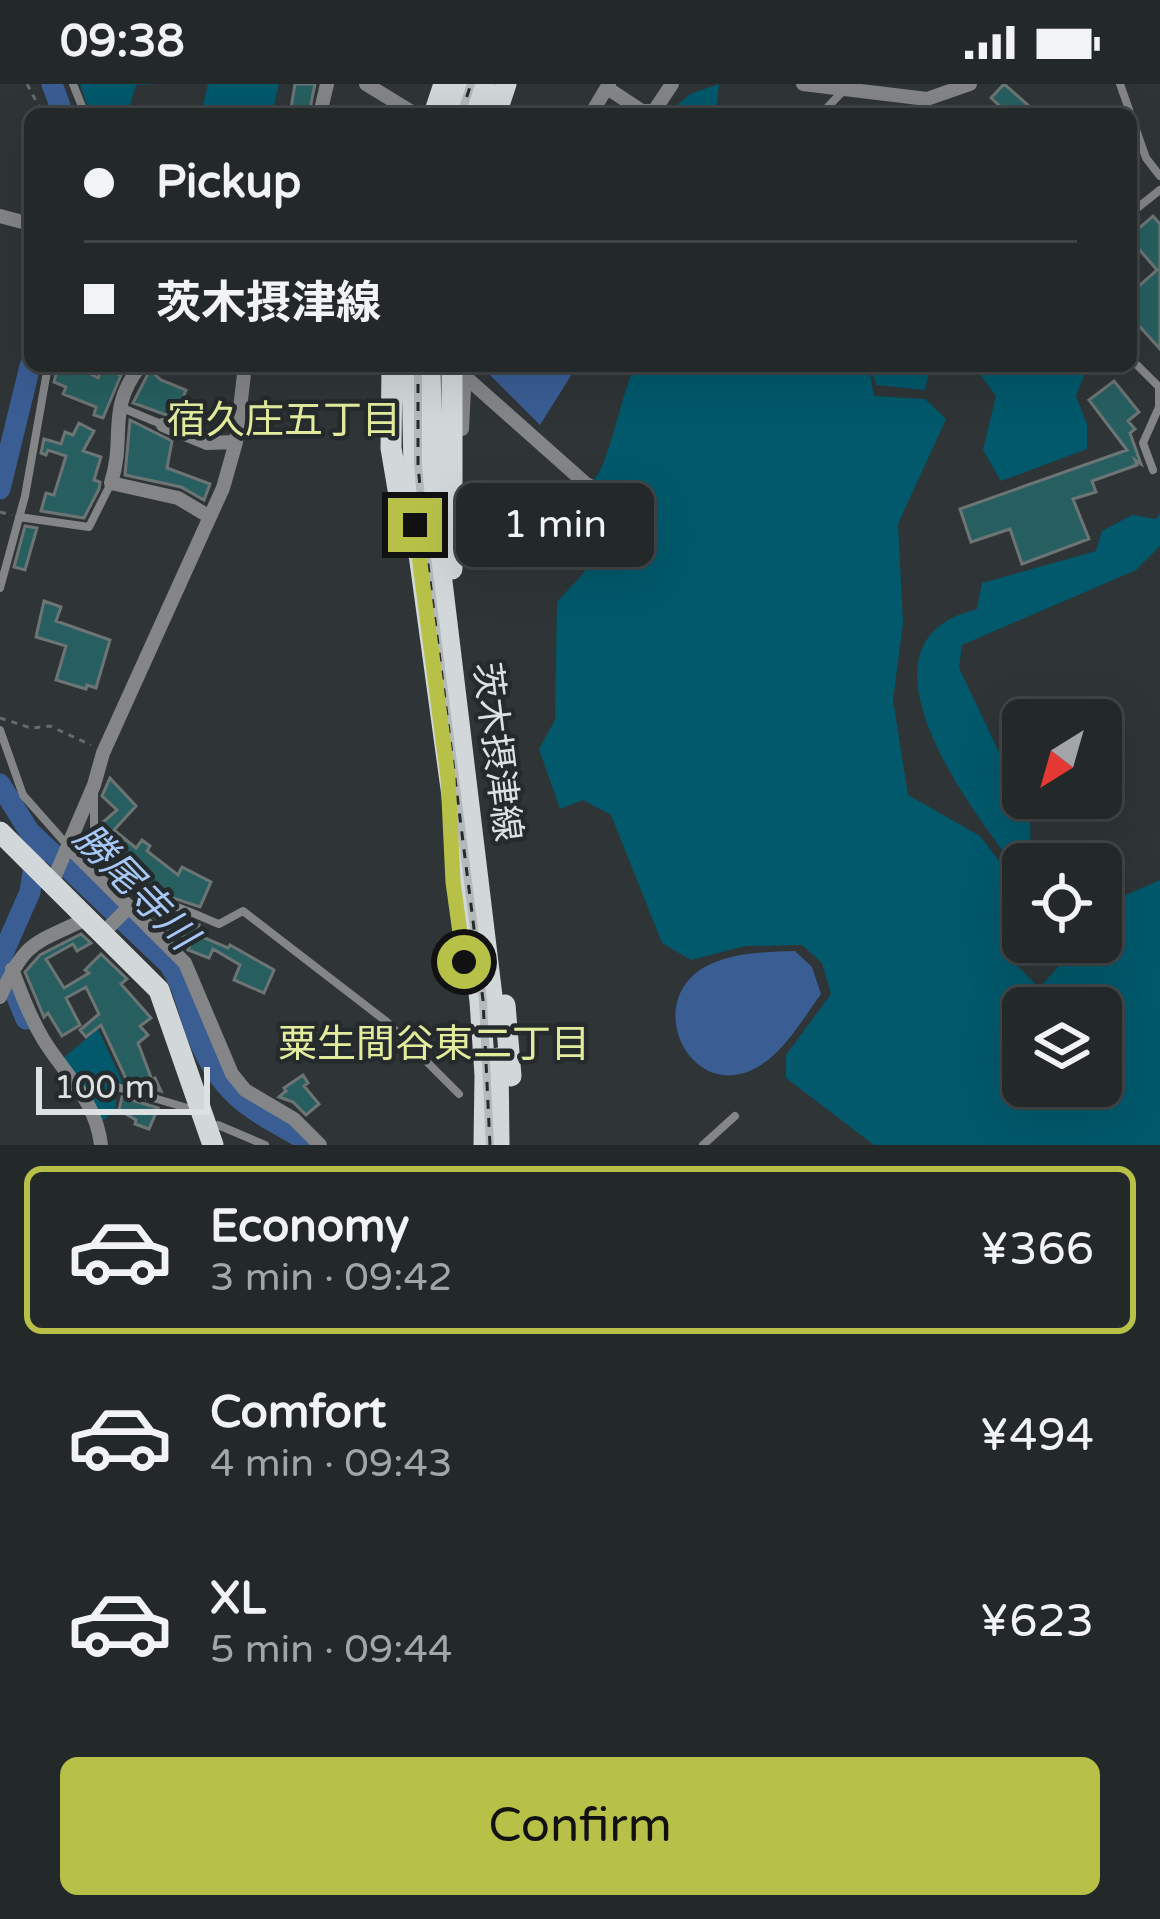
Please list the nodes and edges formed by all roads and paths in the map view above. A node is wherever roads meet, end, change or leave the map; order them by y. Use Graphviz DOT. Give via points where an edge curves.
graph roads {
  1 [pos="366,84"];
  2 [pos="803,84"];
  3 [pos="970,84"];
  4 [pos="608,86"];
  5 [pos="843,91"];
  6 [pos="406,108"];
  7 [pos="638,108"];
  8 [pos="826,108"];
  9 [pos="1137,132"];
  10 [pos="1160,176"];
  11 [pos="1137,365"];
  12 [pos="47,372"];
  13 [pos="135,372"];
  14 [pos="244,372"];
  15 [pos="392,372"];
  16 [pos="402,372"];
  17 [pos="412,372"];
  18 [pos="430,372"];
  19 [pos="455,372"];
  20 [pos="456,372"];
  21 [pos="118,406"];
  22 [pos="163,425"];
  23 [pos="236,442"];
  24 [pos="1153,470"];
  25 [pos="400,480"];
  26 [pos="111,483"];
  27 [pos="604,494"];
  28 [pos="20,517"];
  29 [pos="209,517"];
  30 [pos="0,588"];
  31 [pos="0,718"];
  32 [pos="0,730"];
  33 [pos="103,752"];
  34 [pos="448,778"];
  35 [pos="94,785"];
  36 [pos="0,832"];
  37 [pos="69,849"];
  38 [pos="43,872"];
  39 [pos="98,875"];
  40 [pos="453,882"];
  41 [pos="129,907"];
  42 [pos="95,925"];
  43 [pos="11,971"];
  44 [pos="1,994"];
  45 [pos="494,994"];
  46 [pos="117,1087"];
  47 [pos="458,1094"];
  48 [pos="512,1111"];
  49 [pos="735,1116"];
  50 [pos="207,1128"];
  51 [pos="101,1145"];
  52 [pos="265,1145"];
  53 [pos="320,1145"];
  54 [pos="472,1145"];
  55 [pos="484,1145"];
  56 [pos="500,1145"];
  57 [pos="514,1145"];
  58 [pos="703,1145"];
  1 -- 6 [label="street"];
  2 -- 5 [label="street"];
  3 -- 5 [label="street" via="927,99"];
  4 -- 7 [label="street"];
  5 -- 8 [label="lane"];
  9 -- 10 [label="lane"];
  11 -- 24 [label="lane" via="1159,387 1143,442"];
  12 -- 28 [label="lane"];
  13 -- 21 [label="street"];
  14 -- 23 [label="street"];
  15 -- 25 [label="main road"];
  16 -- 25 [label="main road"];
  17 -- 34 [label="main road, 茨木摂津線" via="415,525"];
  18 -- 45 [label="main road, 茨木摂津線" via="436,532"];
  19 -- 48 [label="main road" via="445,482"];
  20 -- 27 [label="street"];
  21 -- 22 [label="lane"];
  21 -- 26 [label="street"];
  22 -- 23 [label="street" via="207,443"];
  23 -- 29 [label="street"];
  25 -- 40 [label="main road"];
  26 -- 28 [label="lane" via="89,527"];
  26 -- 29 [label="street" via="178,497"];
  28 -- 30 [label="lane"];
  29 -- 33 [label="street"];
  31 -- 33 [label="path" via="68,732"];
  32 -- 37 [label="lane" via="23,795"];
  33 -- 35 [label="street"];
  34 -- 40 [label="main road"];
  34 -- 55 [label="main road, 茨木摂津線" via="480,1001"];
  35 -- 37 [label="street"];
  35 -- 39 [label="lane"];
  36 -- 38 [label="main road"];
  37 -- 38 [label="street"];
  37 -- 39 [label="street"];
  38 -- 42 [label="main road"];
  39 -- 41 [label="street"];
  40 -- 54 [label="main road" via="475,1086"];
  41 -- 42 [label="street"];
  41 -- 47 [label="lane" via="152,902 219,924 243,911 375,1012"];
  41 -- 53 [label="street" via="185,963 232,1074"];
  42 -- 43 [label="street" via="30,946"];
  42 -- 50 [label="main road" via="159,990"];
  43 -- 44 [label="street"];
  43 -- 51 [label="street" via="44,1041 82,1091"];
  45 -- 48 [label="main road"];
  45 -- 56 [label="main road, 茨木摂津線"];
  46 -- 50 [label="lane" via="175,1102"];
  48 -- 57 [label="main road"];
  49 -- 58 [label="lane"];
  50 -- 52 [label="lane"];
}
